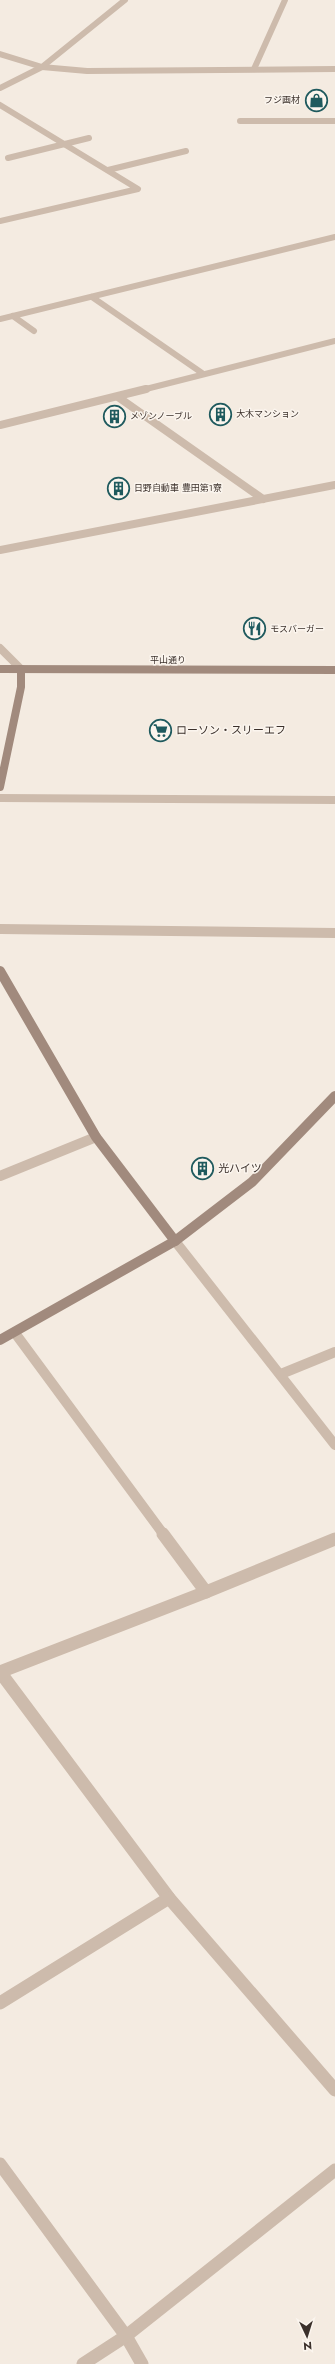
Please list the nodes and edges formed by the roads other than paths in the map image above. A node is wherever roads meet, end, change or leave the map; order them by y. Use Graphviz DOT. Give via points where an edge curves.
graph roads {
  1 [pos="124,0"];
  2 [pos="285,0"];
  3 [pos="0,54"];
  4 [pos="42,66"];
  5 [pos="335,69"];
  6 [pos="254,70"];
  7 [pos="0,88"];
  8 [pos="0,105"];
  9 [pos="240,121"];
  10 [pos="335,121"];
  11 [pos="89,138"];
  12 [pos="64,145"];
  13 [pos="186,150"];
  14 [pos="8,158"];
  15 [pos="108,170"];
  16 [pos="0,221"];
  17 [pos="335,237"];
  18 [pos="92,296"];
  19 [pos="13,316"];
  20 [pos="0,319"];
  21 [pos="34,331"];
  22 [pos="335,341"];
  23 [pos="202,374"];
  24 [pos="118,397"];
  25 [pos="0,424"];
  26 [pos="335,485"];
  27 [pos="263,499"];
  28 [pos="0,550"];
  29 [pos="0,648"];
  30 [pos="0,669"];
  31 [pos="21,669"];
  32 [pos="335,670"];
  33 [pos="0,786"];
  34 [pos="0,798"];
  35 [pos="335,800"];
  36 [pos="0,930"];
  37 [pos="335,933"];
  38 [pos="0,971"];
  39 [pos="335,1096"];
  40 [pos="96,1137"];
  41 [pos="0,1176"];
  42 [pos="175,1241"];
  43 [pos="15,1333"];
  44 [pos="0,1340"];
  45 [pos="335,1352"];
  46 [pos="281,1374"];
  47 [pos="335,1445"];
  48 [pos="335,1538"];
  49 [pos="206,1592"];
  50 [pos="0,1672"];
  51 [pos="170,1898"];
  52 [pos="0,2003"];
  53 [pos="335,2090"];
  54 [pos="0,2164"];
  55 [pos="335,2170"];
  56 [pos="126,2336"];
  57 [pos="82,2364"];
  58 [pos="142,2364"];
  1 -- 4 [label="street"];
  2 -- 6 [label="street"];
  3 -- 4 [label="street"];
  4 -- 6 [label="street" via="87,71"];
  4 -- 7 [label="street"];
  5 -- 6 [label="street"];
  8 -- 12 [label="street"];
  9 -- 10 [label="street"];
  11 -- 12 [label="street"];
  12 -- 14 [label="street"];
  12 -- 15 [label="street"];
  13 -- 15 [label="street"];
  15 -- 16 [label="street" via="138,189"];
  17 -- 18 [label="street"];
  18 -- 19 [label="street"];
  18 -- 23 [label="street"];
  19 -- 20 [label="street"];
  19 -- 21 [label="street"];
  22 -- 23 [label="street"];
  23 -- 24 [label="street"];
  24 -- 25 [label="street"];
  24 -- 27 [label="street"];
  26 -- 27 [label="street"];
  27 -- 28 [label="street"];
  29 -- 31 [label="street"];
  30 -- 31 [label="street, 平山通り"];
  31 -- 32 [label="street, 平山通り"];
  31 -- 33 [label="street" via="21,687"];
  34 -- 35 [label="street"];
  36 -- 37 [label="street"];
  38 -- 40 [label="street"];
  39 -- 42 [label="street" via="252,1182"];
  40 -- 41 [label="street"];
  40 -- 42 [label="street"];
  42 -- 43 [label="street"];
  42 -- 46 [label="street"];
  43 -- 44 [label="street"];
  43 -- 49 [label="street"];
  45 -- 46 [label="street"];
  46 -- 47 [label="street"];
  48 -- 49 [label="street"];
  49 -- 50 [label="street"];
  50 -- 51 [label="street"];
  51 -- 52 [label="street"];
  51 -- 53 [label="street"];
  54 -- 56 [label="street"];
  55 -- 56 [label="street"];
  56 -- 57 [label="street"];
  56 -- 58 [label="street"];
}
